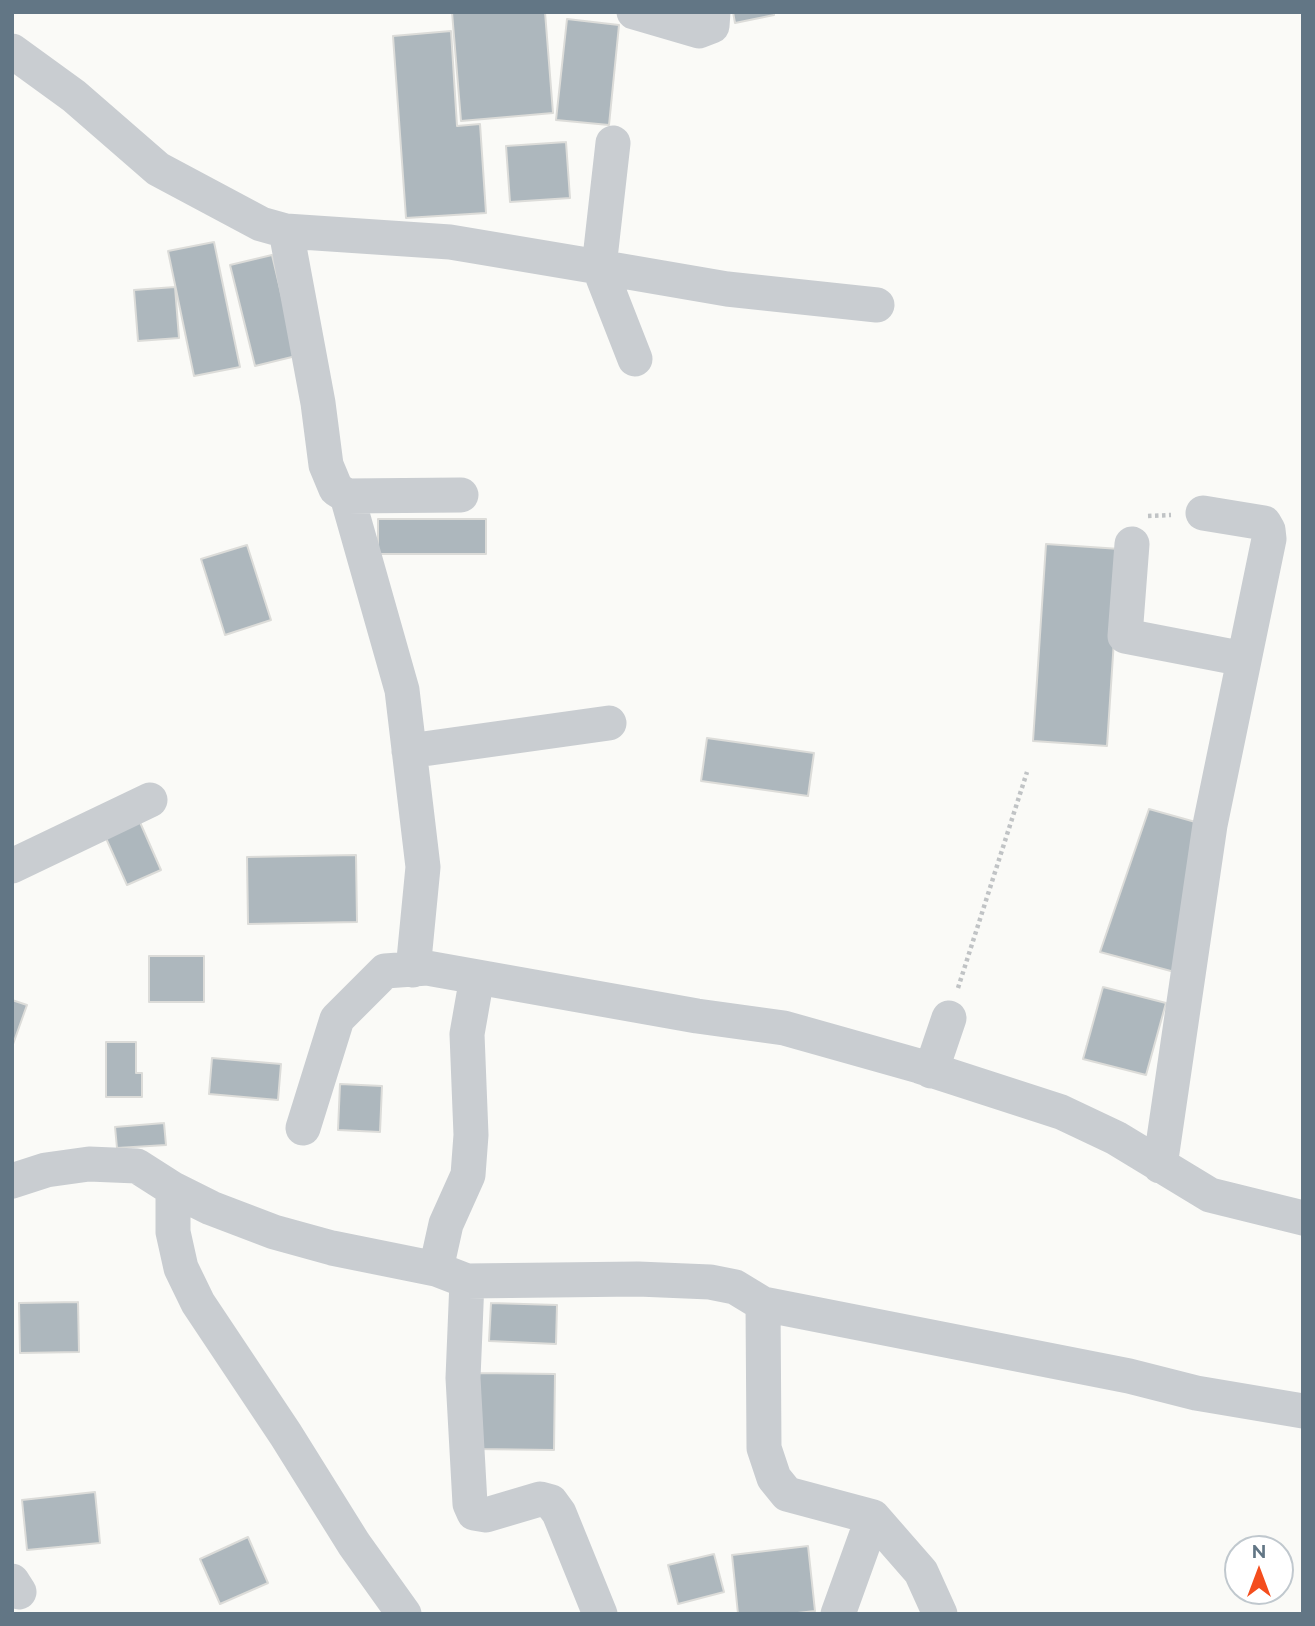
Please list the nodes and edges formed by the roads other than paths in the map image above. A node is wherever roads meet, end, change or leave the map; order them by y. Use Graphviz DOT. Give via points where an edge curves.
graph roads {
  1 [pos="634,12"];
  2 [pos="713,12"];
  3 [pos="12,51"];
  4 [pos="613,143"];
  5 [pos="286,231"];
  6 [pos="599,267"];
  7 [pos="877,305"];
  8 [pos="635,359"];
  9 [pos="461,495"];
  10 [pos="347,496"];
  11 [pos="1203,513"];
  12 [pos="1132,544"];
  13 [pos="1244,659"];
  14 [pos="609,723"];
  15 [pos="409,751"];
  16 [pos="150,800"];
  17 [pos="12,866"];
  18 [pos="413,970"];
  19 [pos="477,977"];
  20 [pos="948,1018"];
  21 [pos="931,1071"];
  22 [pos="303,1128"];
  23 [pos="1160,1166"];
  24 [pos="12,1181"];
  25 [pos="173,1189"];
  26 [pos="1303,1218"];
  27 [pos="452,1275"];
  28 [pos="762,1304"];
  29 [pos="1303,1411"];
  30 [pos="873,1517"];
  31 [pos="404,1614"];
  32 [pos="600,1614"];
  33 [pos="838,1614"];
  34 [pos="940,1614"];
  1 -- 2 [label="street" via="699,32 712,26"];
  3 -- 5 [label="street" via="74,96 158,169 261,224"];
  4 -- 6 [label="street"];
  5 -- 6 [label="street" via="450,242"];
  5 -- 10 [label="street" via="326,465 336,489"];
  6 -- 7 [label="street" via="727,289"];
  6 -- 8 [label="street"];
  9 -- 10 [label="street"];
  10 -- 15 [label="street" via="402,690"];
  11 -- 13 [label="street" via="1257,520 1268,530"];
  12 -- 13 [label="street" via="1125,636"];
  13 -- 23 [label="street" via="1210,825"];
  14 -- 15 [label="street"];
  15 -- 18 [label="street" via="423,867"];
  16 -- 17 [label="street"];
  18 -- 19 [label="street" via="427,968"];
  18 -- 22 [label="street" via="384,971 337,1019"];
  19 -- 21 [label="street" via="784,1028"];
  19 -- 27 [label="street" via="467,1034 468,1175 446,1223"];
  20 -- 21 [label="street"];
  21 -- 23 [label="street" via="1061,1112 1116,1138"];
  23 -- 26 [label="street" via="1210,1195"];
  24 -- 25 [label="street" via="89,1164 136,1166"];
  25 -- 27 [label="street" via="274,1232"];
  25 -- 31 [label="street" via="173,1232 181,1268 198,1303"];
  27 -- 28 [label="street" via="710,1282 736,1287"];
  27 -- 32 [label="street" via="470,1504 474,1513 486,1515 540,1499 551,1502"];
  28 -- 29 [label="street"];
  28 -- 30 [label="street" via="764,1448 774,1478 787,1494"];
  30 -- 33 [label="street"];
  30 -- 34 [label="street" via="922,1572"];
}
